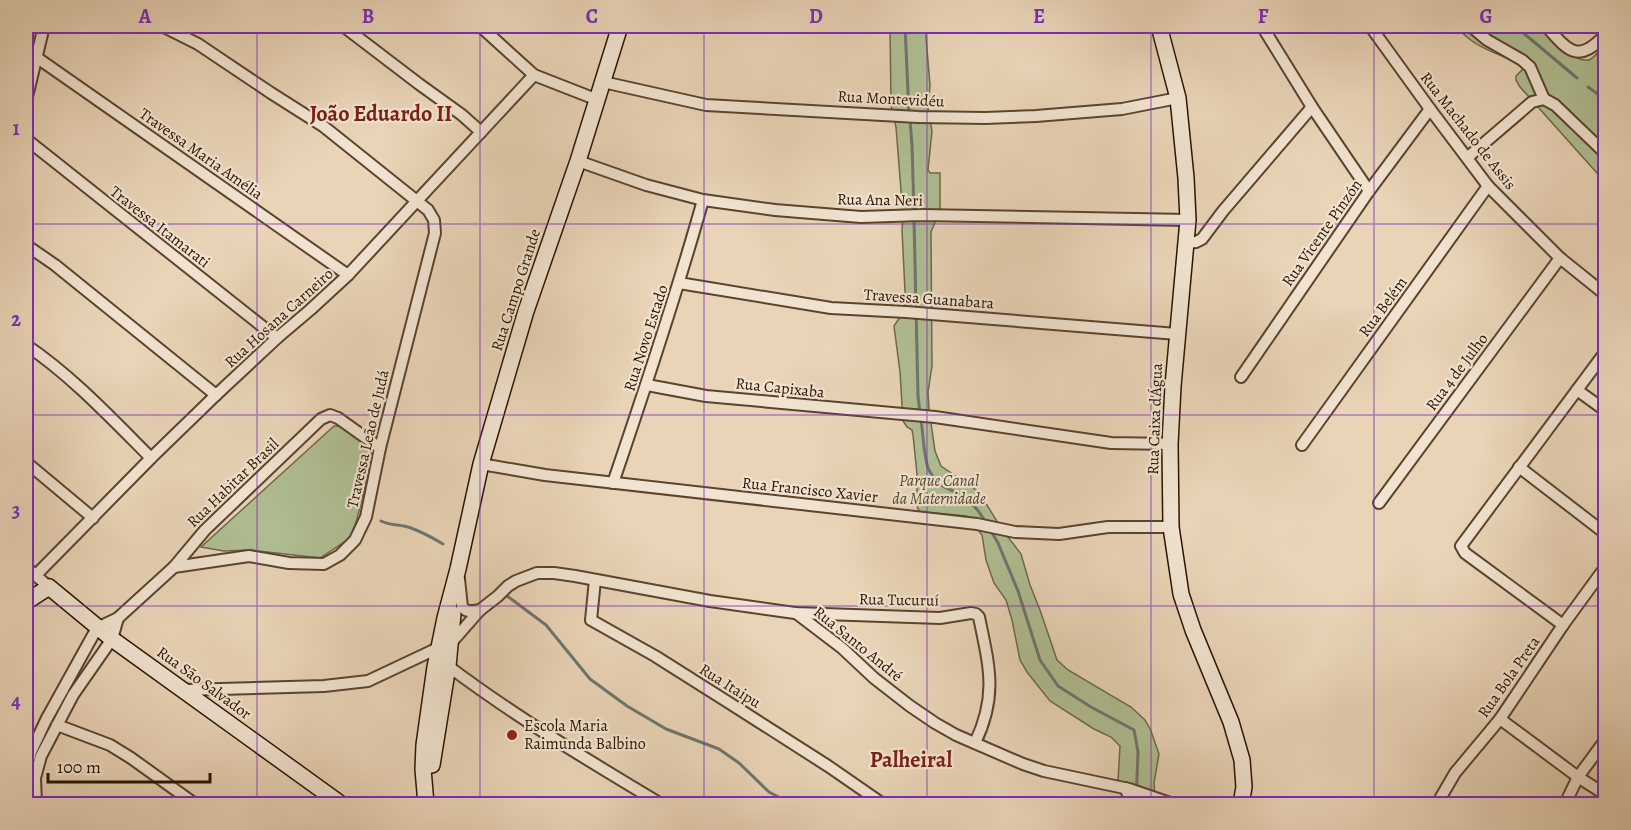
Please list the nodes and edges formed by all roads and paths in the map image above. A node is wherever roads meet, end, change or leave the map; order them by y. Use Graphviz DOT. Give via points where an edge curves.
graph roads {
  1 [pos="44,26"];
  2 [pos="162,26"];
  3 [pos="343,26"];
  4 [pos="480,26"];
  5 [pos="620,26"];
  6 [pos="1159,26"];
  7 [pos="1262,26"];
  8 [pos="1370,26"];
  9 [pos="1546,26"];
  10 [pos="1474,30"];
  11 [pos="1605,34"];
  12 [pos="36,57"];
  13 [pos="534,75"];
  14 [pos="603,82"];
  15 [pos="1178,98"];
  16 [pos="1544,99"];
  17 [pos="26,100"];
  18 [pos="598,100"];
  19 [pos="1312,107"];
  20 [pos="1430,110"];
  21 [pos="480,132"];
  22 [pos="26,139"];
  23 [pos="1605,154"];
  24 [pos="1468,157"];
  25 [pos="578,161"];
  26 [pos="1488,186"];
  27 [pos="1369,191"];
  28 [pos="703,200"];
  29 [pos="416,201"];
  30 [pos="1188,220"];
  31 [pos="1187,243"];
  32 [pos="26,245"];
  33 [pos="1560,258"];
  34 [pos="348,275"];
  35 [pos="679,283"];
  36 [pos="1605,295"];
  37 [pos="1177,334"];
  38 [pos="277,338"];
  39 [pos="26,345"];
  40 [pos="1605,351"];
  41 [pos="1241,377"];
  42 [pos="647,385"];
  43 [pos="1577,390"];
  44 [pos="216,395"];
  45 [pos="1605,411"];
  46 [pos="1170,444"];
  47 [pos="1302,445"];
  48 [pos="380,448"];
  49 [pos="151,458"];
  50 [pos="26,462"];
  51 [pos="481,464"];
  52 [pos="1519,467"];
  53 [pos="612,483"];
  54 [pos="1378,502"];
  55 [pos="93,518"];
  56 [pos="1171,527"];
  57 [pos="1605,534"];
  58 [pos="1605,566"];
  59 [pos="26,567"];
  60 [pos="174,567"];
  61 [pos="458,569"];
  62 [pos="36,575"];
  63 [pos="596,580"];
  64 [pos="49,587"];
  65 [pos="26,602"];
  66 [pos="480,610"];
  67 [pos="795,613"];
  68 [pos="118,618"];
  69 [pos="1563,625"];
  70 [pos="97,628"];
  71 [pos="112,639"];
  72 [pos="444,646"];
  73 [pos="448,666"];
  74 [pos="184,690"];
  75 [pos="1500,719"];
  76 [pos="57,725"];
  77 [pos="1605,739"];
  78 [pos="975,743"];
  79 [pos="26,774"];
  80 [pos="1578,777"];
  81 [pos="1127,789"];
  82 [pos="1605,795"];
  83 [pos="36,804"];
  84 [pos="195,804"];
  85 [pos="341,804"];
  86 [pos="426,804"];
  87 [pos="435,804"];
  88 [pos="661,804"];
  89 [pos="883,804"];
  90 [pos="1130,804"];
  91 [pos="1173,804"];
  92 [pos="1241,804"];
  93 [pos="1438,804"];
  94 [pos="1565,804"];
  1 -- 12 [label="street"];
  2 -- 29 [label="street, Travessa Leão de Judá" via="198,44 323,126"];
  3 -- 21 [label="street"];
  4 -- 13 [label="street"];
  5 -- 14 [label="street, Rua Campo Grande"];
  6 -- 15 [label="street, Rua Caixa d'Água"];
  7 -- 19 [label="street"];
  8 -- 20 [label="street, Rua Machado de Assis"];
  9 -- 11 [label="street" via="1564,45 1580,52 1587,51"];
  10 -- 16 [label="street" via="1530,67"];
  12 -- 17 [label="street"];
  12 -- 34 [label="street, Travessa Maria Amélia"];
  13 -- 18 [label="street"];
  13 -- 21 [label="street, Rua Hosana Carneiro"];
  14 -- 15 [label="street, Rua Montevidéu" via="706,105 918,117 1036,116 1122,109"];
  14 -- 18 [label="street, Rua Campo Grande"];
  15 -- 30 [label="street, Rua Caixa d'Água"];
  16 -- 23 [label="street"];
  16 -- 24 [label="street" via="1532,102"];
  18 -- 25 [label="street, Rua Campo Grande"];
  19 -- 27 [label="street"];
  19 -- 31 [label="street" via="1202,239"];
  20 -- 24 [label="street, Rua Machado de Assis"];
  20 -- 27 [label="street, Rua Vicente Pinzón"];
  21 -- 29 [label="street, Rua Hosana Carneiro"];
  22 -- 38 [label="street, Travessa Itamarati"];
  24 -- 26 [label="street, Rua Machado de Assis"];
  25 -- 28 [label="street, Rua Ana Neri"];
  25 -- 51 [label="street, Rua Campo Grande" via="526,311"];
  26 -- 33 [label="street, Rua Machado de Assis"];
  26 -- 47 [label="street, Rua Belém"];
  27 -- 41 [label="street, Rua Vicente Pinzón"];
  28 -- 30 [label="street, Rua Ana Neri" via="861,217"];
  28 -- 35 [label="street, Rua Novo Estado"];
  29 -- 34 [label="street, Rua Hosana Carneiro"];
  29 -- 48 [label="street, Travessa Leão de Judá" via="435,220 435,233"];
  30 -- 31 [label="street, Rua Caixa d'Água"];
  31 -- 37 [label="street, Rua Caixa d'Água"];
  32 -- 44 [label="street"];
  33 -- 36 [label="street, Rua Machado de Assis"];
  33 -- 54 [label="street, Rua 4 de Julho"];
  34 -- 38 [label="street, Rua Hosana Carneiro"];
  35 -- 37 [label="street, Travessa Guanabara" via="831,308"];
  35 -- 42 [label="street, Rua Novo Estado"];
  37 -- 46 [label="street, Rua Caixa d'Água"];
  38 -- 44 [label="street, Rua Hosana Carneiro"];
  39 -- 49 [label="street" via="105,412"];
  40 -- 43 [label="street"];
  42 -- 46 [label="street, Rua Capixaba" via="706,396 930,417 1111,443"];
  42 -- 53 [label="street, Rua Novo Estado"];
  43 -- 45 [label="street"];
  43 -- 52 [label="street"];
  44 -- 49 [label="street, Rua Hosana Carneiro"];
  46 -- 56 [label="street, Rua Caixa d'Água"];
  48 -- 60 [label="street, Rua Habitar Brasil" via="338,418 321,418 205,530"];
  48 -- 60 [label="street, Travessa Leão de Judá" via="366,517 355,540 340,555 324,564 249,556"];
  49 -- 55 [label="street, Rua Hosana Carneiro"];
  50 -- 55 [label="street"];
  51 -- 53 [label="street, Rua Francisco Xavier"];
  51 -- 61 [label="street, Rua Campo Grande"];
  52 -- 57 [label="street"];
  52 -- 69 [label="street" via="1461,546 1465,553"];
  53 -- 56 [label="street, Rua Francisco Xavier" via="1016,532 1059,534 1108,527"];
  55 -- 62 [label="street, Rua Hosana Carneiro"];
  56 -- 92 [label="street, Rua Caixa d'Água" via="1181,594 1242,760"];
  58 -- 69 [label="street, Rua Bola Preta"];
  59 -- 62 [label="street"];
  60 -- 68 [label="street, Rua Habitar Brasil"];
  61 -- 66 [label="street" via="462,606 472,612"];
  61 -- 72 [label="street, Rua Campo Grande"];
  62 -- 64 [label="street"];
  63 -- 66 [label="street, Rua Santo André" via="537,573 508,586"];
  63 -- 67 [label="street, Rua Santo André"];
  63 -- 89 [label="street, Rua Itaipu" via="591,620 655,656"];
  64 -- 65 [label="street"];
  64 -- 70 [label="street, Rua São Salvador"];
  66 -- 72 [label="street, Rua Santo André"];
  67 -- 78 [label="street, Rua Santo André" via="910,706"];
  67 -- 78 [label="street, Rua Tucuruí" via="940,618 976,614 990,692 986,719"];
  68 -- 70 [label="street, Rua Habitar Brasil"];
  68 -- 71 [label="street"];
  69 -- 75 [label="street, Rua Bola Preta"];
  70 -- 71 [label="street, Rua São Salvador"];
  70 -- 79 [label="street" via="46,720"];
  71 -- 74 [label="street, Rua São Salvador"];
  71 -- 76 [label="street"];
  72 -- 73 [label="street, Rua Campo Grande"];
  72 -- 74 [label="street, Rua Santo André" via="368,681 333,686"];
  72 -- 86 [label="street, Rua Campo Grande" via="424,745"];
  73 -- 87 [label="street, Rua Campo Grande" via="432,763"];
  73 -- 88 [label="street"];
  74 -- 85 [label="street, Rua São Salvador"];
  75 -- 80 [label="street"];
  75 -- 93 [label="street, Rua Bola Preta" via="1455,773"];
  76 -- 83 [label="street" via="35,778"];
  76 -- 84 [label="street" via="110,745"];
  77 -- 80 [label="street"];
  78 -- 81 [label="street, Rua Santo André" via="1044,771"];
  80 -- 82 [label="street"];
  80 -- 94 [label="street"];
  81 -- 90 [label="street"];
  81 -- 91 [label="street, Rua Santo André"];
}
